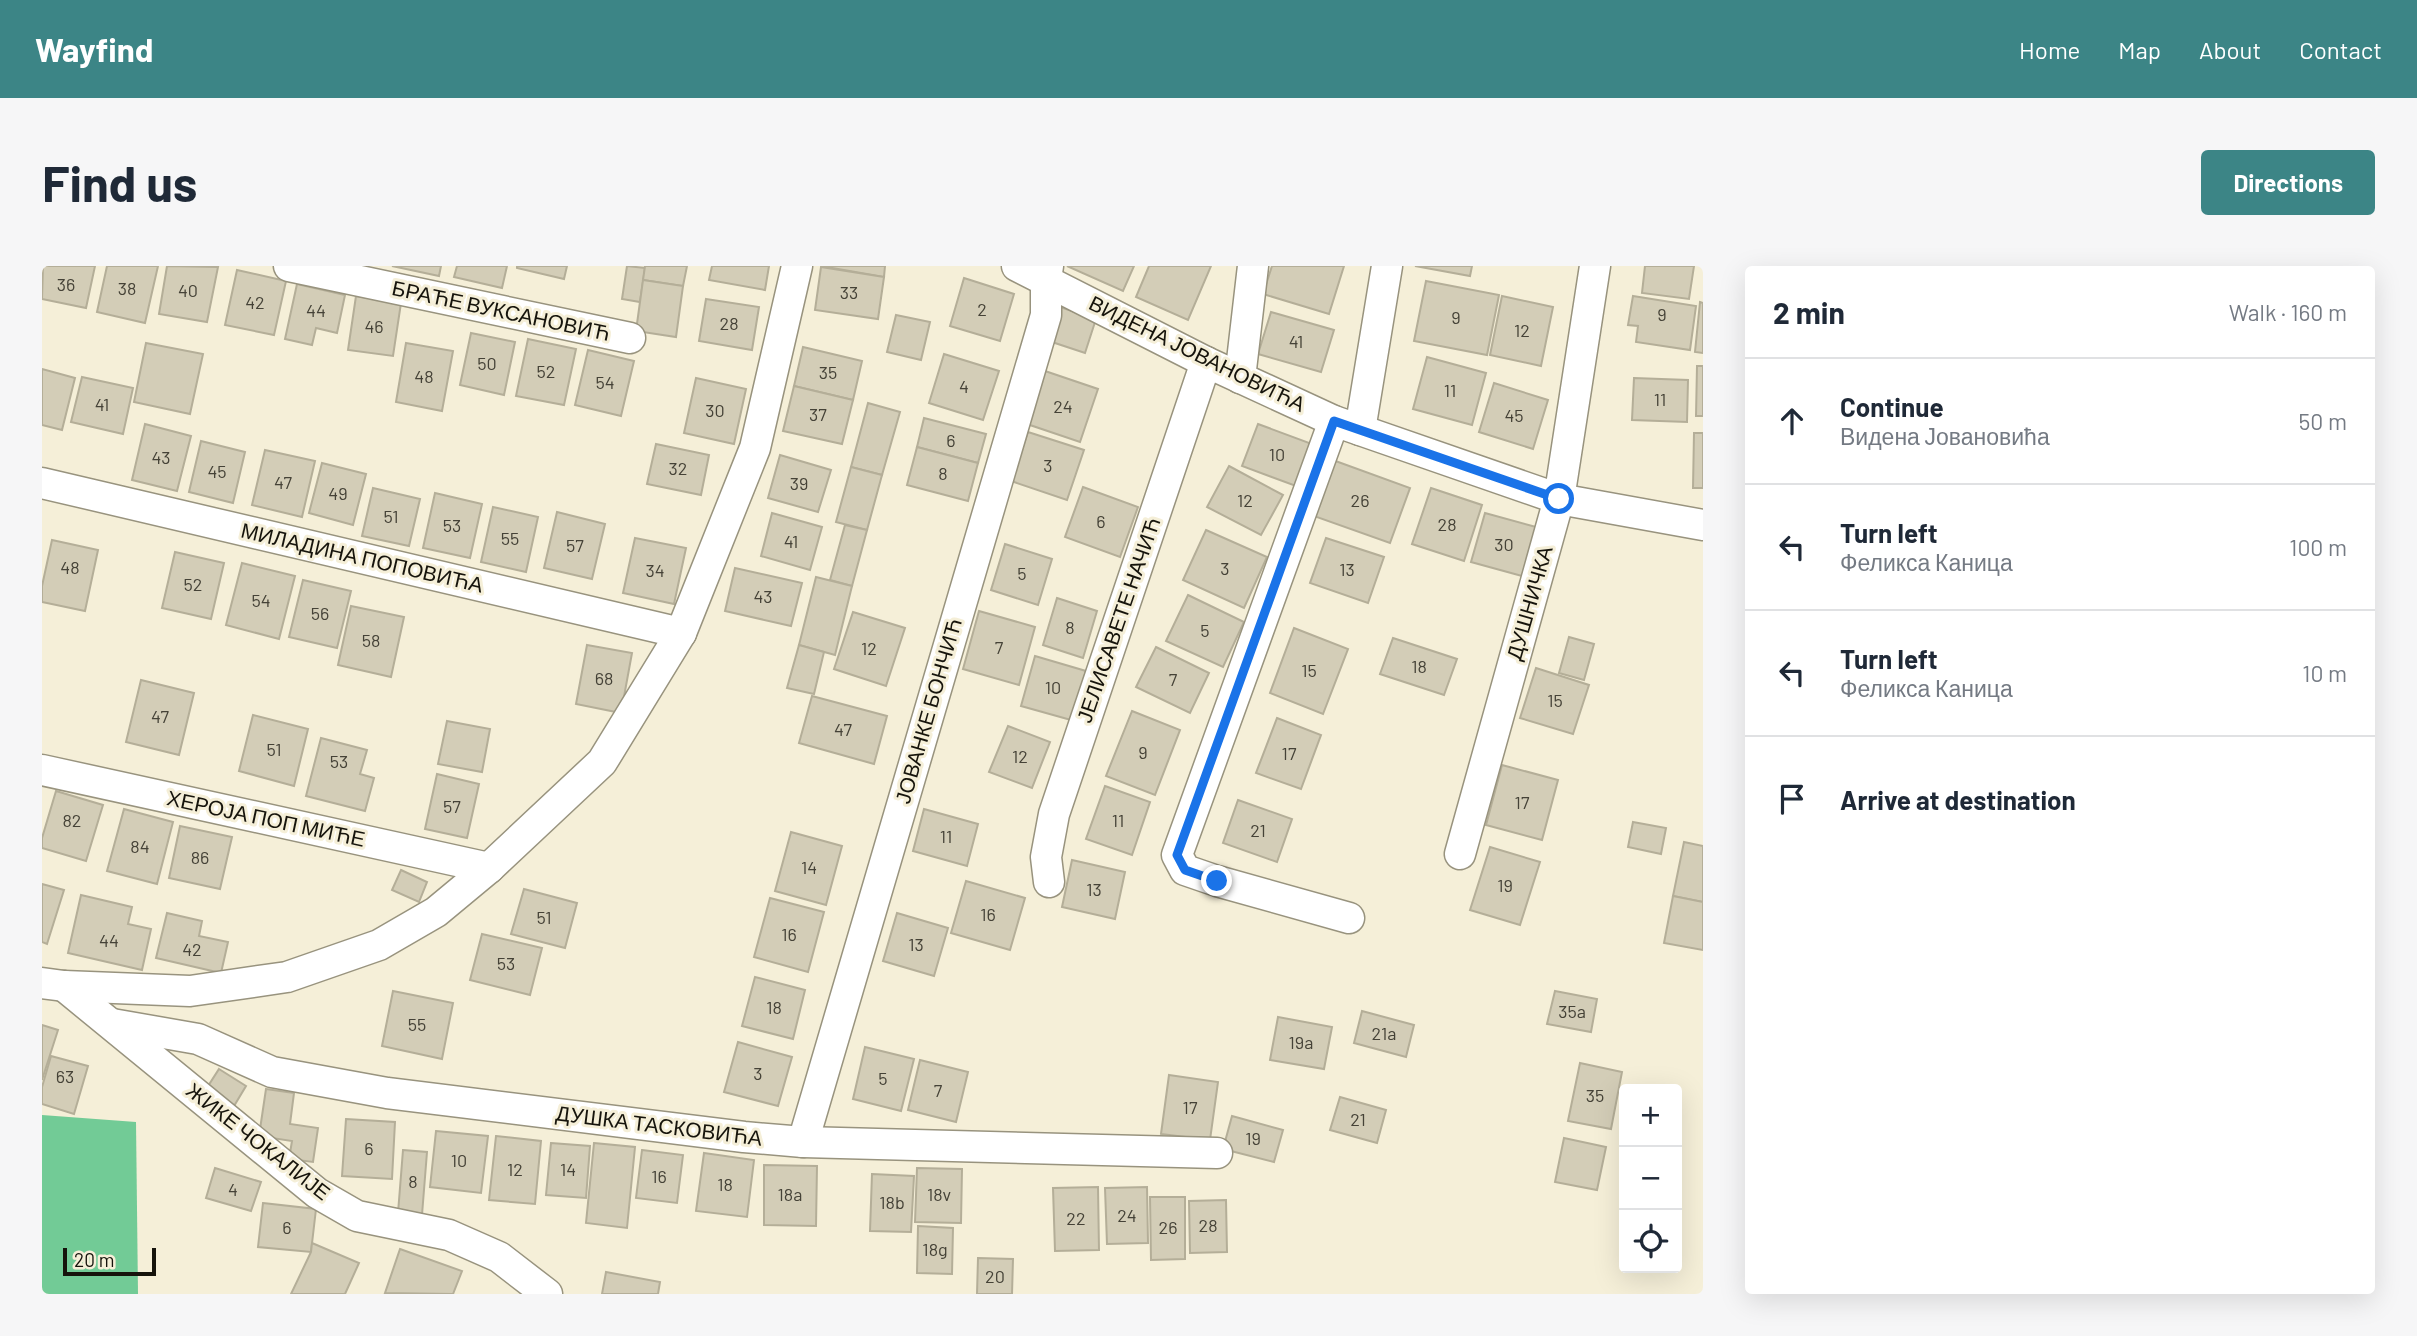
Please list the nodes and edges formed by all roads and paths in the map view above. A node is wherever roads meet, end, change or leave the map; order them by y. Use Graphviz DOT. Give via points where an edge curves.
graph roads {
  1 [pos="289,266"];
  2 [pos="797,266"];
  3 [pos="1017,266"];
  4 [pos="1253,266"];
  5 [pos="1387,266"];
  6 [pos="1595,266"];
  7 [pos="1047,272"];
  8 [pos="631,338"];
  9 [pos="1206,362"];
  10 [pos="1240,378"];
  11 [pos="1347,426"];
  12 [pos="42,483"];
  13 [pos="1559,499"];
  14 [pos="1703,525"];
  15 [pos="681,633"];
  16 [pos="42,770"];
  17 [pos="1460,854"];
  18 [pos="489,868"];
  19 [pos="1049,881"];
  20 [pos="1349,918"];
  21 [pos="53,985"];
  22 [pos="112,1024"];
  23 [pos="803,1142"];
  24 [pos="1217,1153"];
  25 [pos="547,1294"];
  1 -- 8 [label="street, БРАЋЕ ВУКСАНОВИЋ"];
  2 -- 15 [label="street" via="755,448"];
  3 -- 7 [label="street, ВИДЕНА ЈОВАНОВИЋА"];
  4 -- 10 [label="street"];
  5 -- 11 [label="street"];
  6 -- 13 [label="street, ДУШНИЧКА"];
  7 -- 9 [label="street, ВИДЕНА ЈОВАНОВИЋА"];
  7 -- 23 [label="street, ЈОВАНКЕ БОНЧИЋ" via="1046,315"];
  9 -- 10 [label="street, ВИДЕНА ЈОВАНОВИЋА"];
  9 -- 19 [label="street, ЈЕЛИСАВЕТЕ НАЧИЋ" via="1054,814 1046,857"];
  10 -- 11 [label="street, ВИДЕНА ЈОВАНОВИЋА"];
  11 -- 13 [label="street, ВИДЕНА ЈОВАНОВИЋА"];
  11 -- 20 [label="street" via="1177,855 1185,870"];
  12 -- 15 [label="street, МИЛАДИНА ПОПОВИЋА"];
  13 -- 14 [label="street, ВИДЕНА ЈОВАНОВИЋА"];
  13 -- 17 [label="street, ДУШНИЧКА"];
  15 -- 18 [label="street" via="601,762"];
  16 -- 18 [label="street, ХЕРОЈА ПОП МИЋЕ"];
  18 -- 21 [label="street" via="436,912 379,945 287,977 190,991"];
  21 -- 22 [label="street, ЖИКЕ ЧОКАЛИЈЕ"];
  22 -- 23 [label="street, ДУШКА ТАСКОВИЋА" via="198,1039 272,1072 387,1093"];
  22 -- 25 [label="street, ЖИКЕ ЧОКАЛИЈЕ" via="317,1193 357,1216 449,1235 499,1257"];
  23 -- 24 [label="street, ДУШКА ТАСКОВИЋА"];
}
